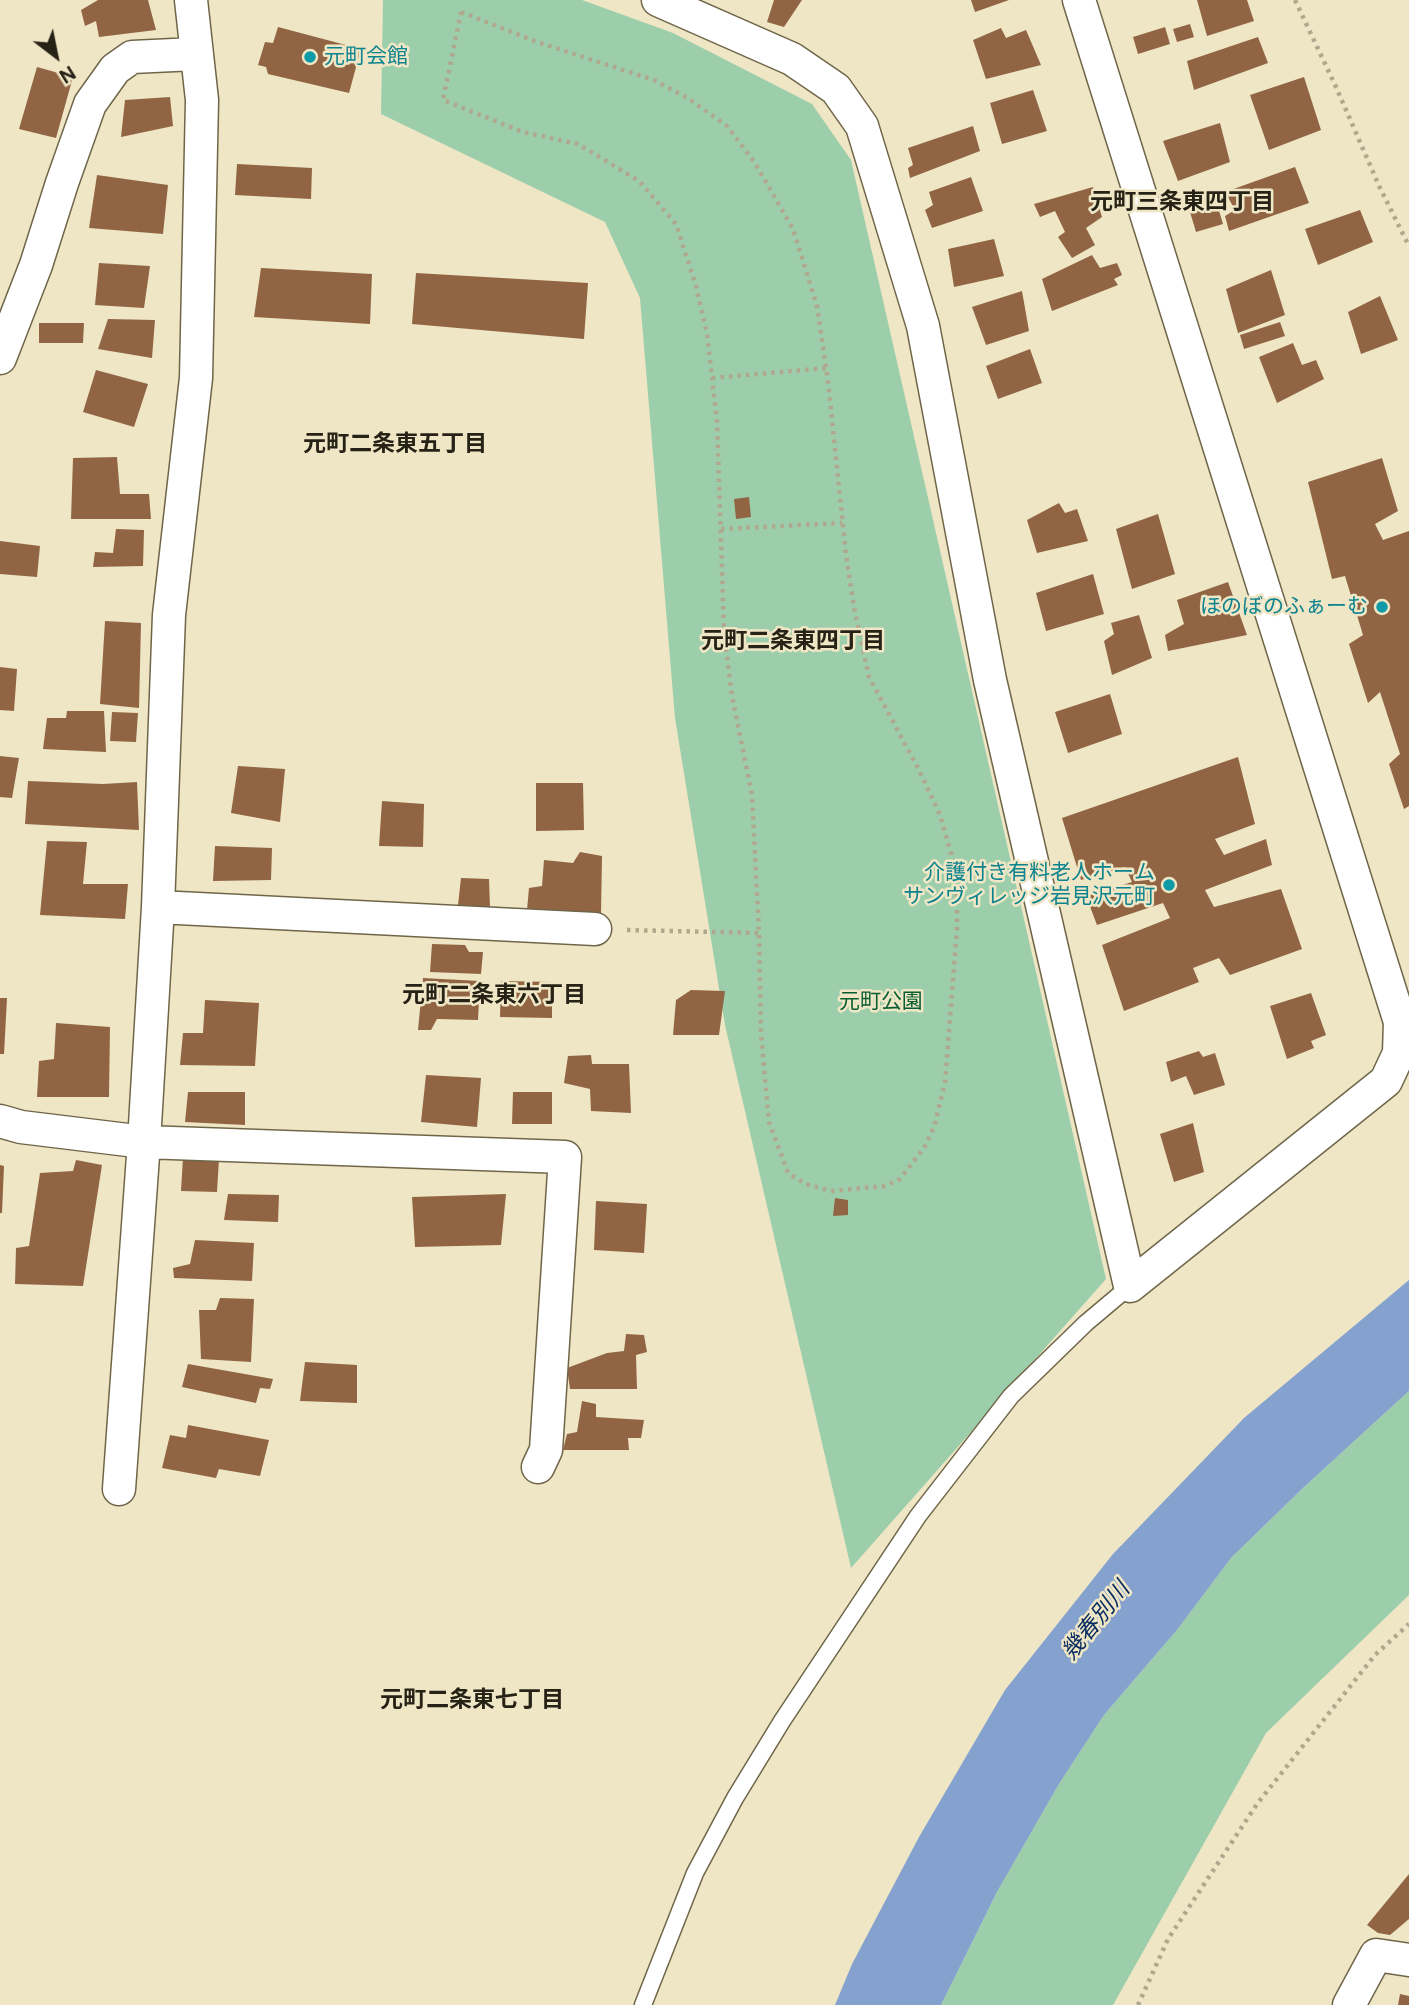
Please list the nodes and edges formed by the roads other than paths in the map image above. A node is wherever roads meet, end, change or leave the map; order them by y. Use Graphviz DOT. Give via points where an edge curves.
graph roads {
  1 [pos="191,0"];
  2 [pos="658,0"];
  3 [pos="1079,0"];
  4 [pos="195,54"];
  5 [pos="0,358"];
  6 [pos="158,907"];
  7 [pos="595,929"];
  8 [pos="0,1121"];
  9 [pos="144,1142"];
  10 [pos="1130,1286"];
  11 [pos="538,1467"];
  12 [pos="119,1489"];
  13 [pos="1409,1960"];
  14 [pos="643,2005"];
  15 [pos="1349,2005"];
  1 -- 4 [label="street"];
  2 -- 10 [label="street" via="792,58 836,89 862,126 923,326 990,680"];
  3 -- 10 [label="street" via="1400,1022 1399,1054 1386,1081"];
  4 -- 5 [label="street" via="132,57 115,69 90,104"];
  4 -- 6 [label="street" via="202,100 196,378 169,615"];
  6 -- 7 [label="street"];
  6 -- 9 [label="street"];
  8 -- 9 [label="street"];
  9 -- 11 [label="street" via="565,1157 546,1450"];
  9 -- 12 [label="street"];
  10 -- 14 [label="lane" via="1011,1396 918,1516 735,1798 695,1873"];
  13 -- 15 [label="street" via="1376,1955"];
}
